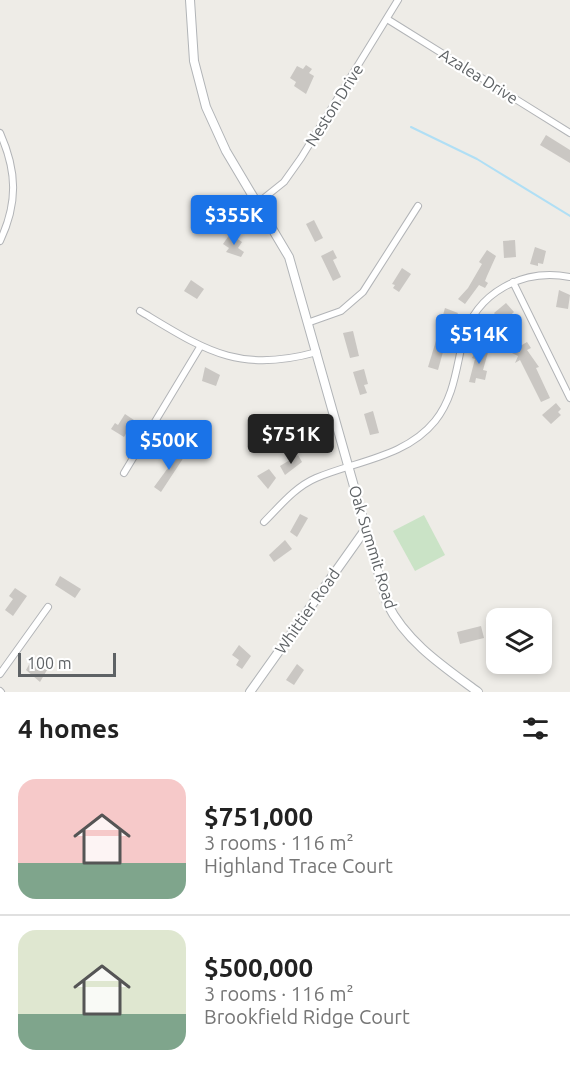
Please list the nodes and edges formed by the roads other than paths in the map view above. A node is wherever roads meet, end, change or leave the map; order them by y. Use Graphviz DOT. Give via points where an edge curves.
graph roads {
  1 [pos="190,0"];
  2 [pos="398,0"];
  3 [pos="387,19"];
  4 [pos="0,133"];
  5 [pos="570,133"];
  6 [pos="259,202"];
  7 [pos="418,206"];
  8 [pos="0,241"];
  9 [pos="570,277"];
  10 [pos="513,282"];
  11 [pos="140,310"];
  12 [pos="310,322"];
  13 [pos="200,347"];
  14 [pos="317,352"];
  15 [pos="570,398"];
  16 [pos="348,467"];
  17 [pos="124,472"];
  18 [pos="264,522"];
  19 [pos="365,530"];
  20 [pos="48,608"];
  21 [pos="0,674"];
  22 [pos="250,692"];
  23 [pos="478,692"];
  1 -- 6 [label="main road, Oak Summit Road" via="194,61 206,107 226,152"];
  2 -- 3 [label="street, Neston Drive"];
  3 -- 5 [label="street, Azalea Drive"];
  3 -- 6 [label="street, Neston Drive" via="301,158 284,182"];
  4 -- 8 [label="street" via="15,190"];
  6 -- 12 [label="main road, Oak Summit Road" via="289,257"];
  7 -- 12 [label="street" via="363,292 341,311"];
  9 -- 10 [label="street" via="537,275"];
  10 -- 15 [label="street"];
  10 -- 16 [label="street" via="487,300 471,320 453,389 429,429 398,449"];
  11 -- 13 [label="street"];
  12 -- 14 [label="main road, Oak Summit Road"];
  13 -- 14 [label="street" via="227,357 257,361 292,359"];
  13 -- 17 [label="street"];
  14 -- 16 [label="main road, Oak Summit Road"];
  16 -- 18 [label="street" via="300,487"];
  16 -- 19 [label="main road, Oak Summit Road"];
  19 -- 22 [label="main road, Whittier Road"];
  19 -- 23 [label="main road, Oak Summit Road" via="393,614 426,652"];
  20 -- 21 [label="street"];
}
